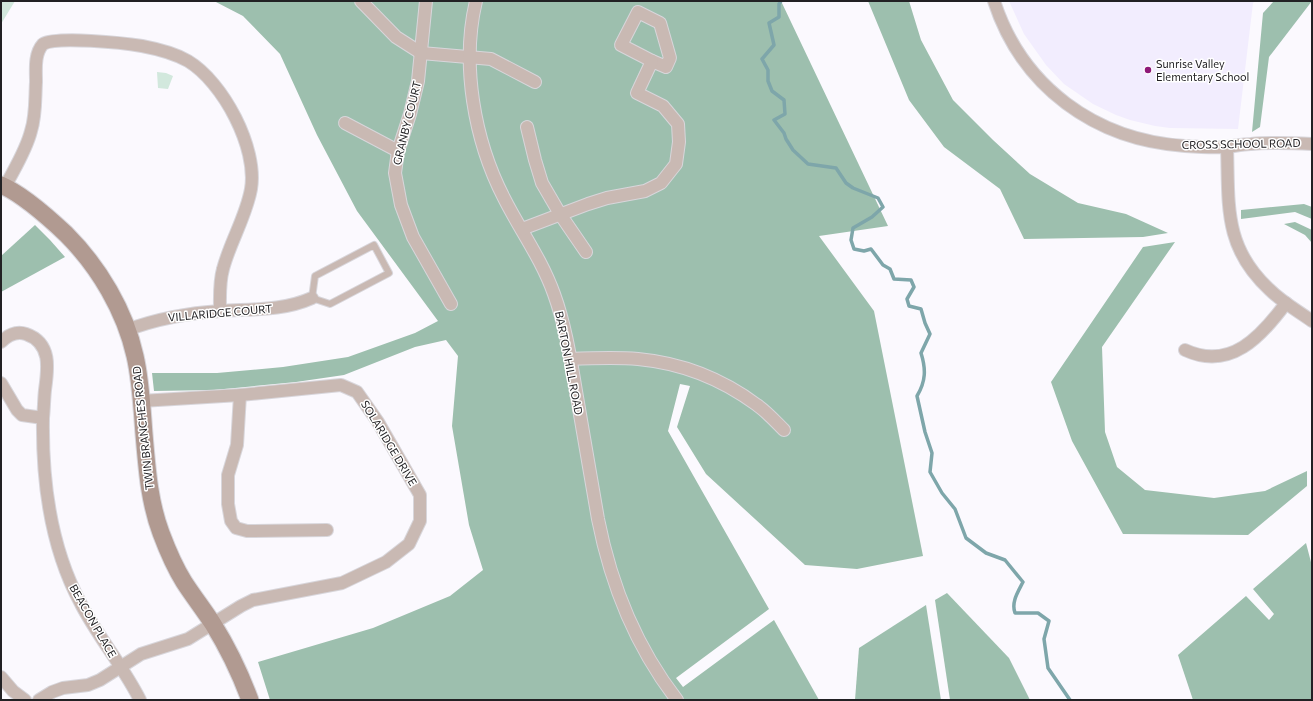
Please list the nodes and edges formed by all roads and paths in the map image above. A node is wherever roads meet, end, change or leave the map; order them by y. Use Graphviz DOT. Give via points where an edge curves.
graph roads {
  1 [pos="361,1"];
  2 [pos="426,1"];
  3 [pos="476,1"];
  4 [pos="994,1"];
  5 [pos="421,53"];
  6 [pos="470,57"];
  7 [pos="652,61"];
  8 [pos="535,82"];
  9 [pos="345,123"];
  10 [pos="527,127"];
  11 [pos="1312,144"];
  12 [pos="1227,147"];
  13 [pos="398,151"];
  14 [pos="3,186"];
  15 [pos="560,214"];
  16 [pos="522,229"];
  17 [pos="586,252"];
  18 [pos="312,298"];
  19 [pos="1286,303"];
  20 [pos="451,304"];
  21 [pos="220,311"];
  22 [pos="1312,321"];
  23 [pos="128,330"];
  24 [pos="1,342"];
  25 [pos="1185,350"];
  26 [pos="570,359"];
  27 [pos="1,383"];
  28 [pos="240,395"];
  29 [pos="141,401"];
  30 [pos="43,418"];
  31 [pos="784,430"];
  32 [pos="327,530"];
  33 [pos="213,624"];
  34 [pos="120,667"];
  35 [pos="1,677"];
  36 [pos="25,700"];
  37 [pos="39,700"];
  38 [pos="140,700"];
  39 [pos="250,700"];
  40 [pos="678,700"];
  1 -- 5 [label="street" via="396,37"];
  2 -- 5 [label="street, GRANBY COURT"];
  3 -- 6 [label="street, BARTON HILL ROAD"];
  4 -- 12 [label="street, CROSS SCHOOL ROAD" via="1010,39 1037,78 1071,107 1093,121 1124,135 1160,144"];
  5 -- 6 [label="street"];
  5 -- 13 [label="street, GRANBY COURT" via="410,114"];
  6 -- 8 [label="street" via="491,59"];
  6 -- 16 [label="street, BARTON HILL ROAD" via="472,93 485,153 504,199"];
  7 -- 7 [label="street" via="666,67 670,58 660,23 638,12 622,45"];
  7 -- 15 [label="street" via="637,93 663,106 678,124 676,164 661,183 645,191 607,198"];
  9 -- 13 [label="street"];
  10 -- 15 [label="street" via="542,182"];
  11 -- 12 [label="street, CROSS SCHOOL ROAD" via="1285,142"];
  12 -- 19 [label="street" via="1229,208 1234,238 1250,269 1271,292"];
  13 -- 20 [label="street, GRANBY COURT" via="395,173 401,205 413,237"];
  14 -- 21 [label="street" via="32,130 36,63 43,44 50,41 131,44 171,53 189,62 204,74 229,107 244,136 252,166 248,203 220,282"];
  14 -- 23 [label="main road, TWIN BRANCHES ROAD" via="40,210 75,243 106,285"];
  15 -- 16 [label="street"];
  15 -- 17 [label="street"];
  16 -- 26 [label="street, BARTON HILL ROAD" via="554,293"];
  18 -- 18 [label="lane" via="315,276 374,245 389,273 330,304"];
  18 -- 21 [label="street, VILLARIDGE COURT" via="276,309"];
  19 -- 22 [label="street"];
  19 -- 25 [label="street" via="1272,322 1251,342 1227,355 1206,356"];
  21 -- 23 [label="street, VILLARIDGE COURT" via="169,317"];
  23 -- 29 [label="main road, TWIN BRANCHES ROAD" via="135,356"];
  24 -- 30 [label="street, BEACON PLACE" via="7,336 23,333 31,336 44,350 48,372"];
  26 -- 31 [label="street" via="637,359 684,368 731,388 757,405"];
  26 -- 40 [label="street, BARTON HILL ROAD" via="598,519 613,579 640,643"];
  27 -- 30 [label="street" via="22,415"];
  28 -- 29 [label="street, SOLARIDGE DRIVE"];
  28 -- 32 [label="street" via="237,445 228,475 231,521 236,528 247,531"];
  28 -- 33 [label="street, SOLARIDGE DRIVE" via="341,385 357,392 378,422 420,495 420,521 409,544 386,562 342,583 253,600"];
  29 -- 33 [label="main road, TWIN BRANCHES ROAD" via="148,478 160,531 183,581"];
  30 -- 34 [label="street, BEACON PLACE" via="47,493 58,550 80,604"];
  33 -- 34 [label="street, SOLARIDGE DRIVE" via="188,639 141,654"];
  33 -- 39 [label="main road, TWIN BRANCHES ROAD" via="229,651"];
  34 -- 37 [label="street, SOLARIDGE DRIVE" via="88,685 63,688"];
  34 -- 38 [label="street, BEACON PLACE"];
  35 -- 36 [label="street"];
}
